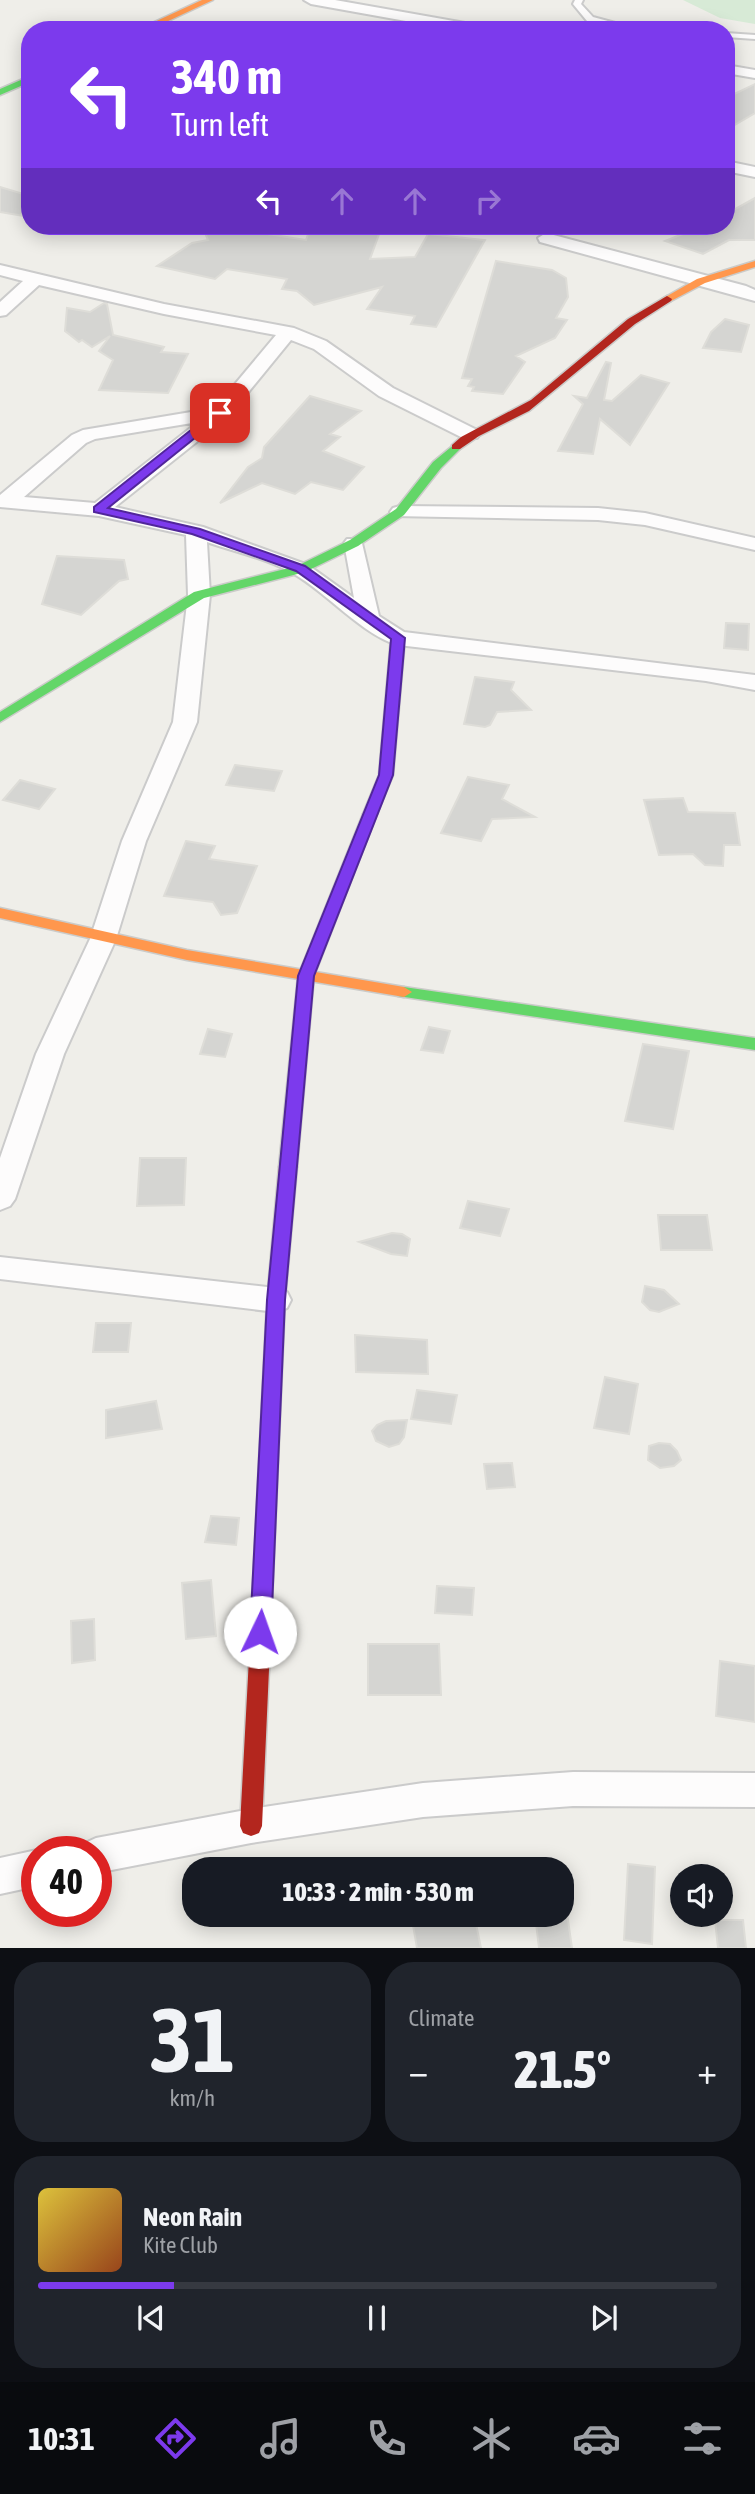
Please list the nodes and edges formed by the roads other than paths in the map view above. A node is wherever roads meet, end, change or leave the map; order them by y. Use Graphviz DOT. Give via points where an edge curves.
graph roads {
  1 [pos="209,0"];
  2 [pos="311,0"];
  3 [pos="579,0"];
  4 [pos="161,21"];
  5 [pos="431,21"];
  6 [pos="598,21"];
  7 [pos="735,36"];
  8 [pos="755,37"];
  9 [pos="735,71"];
  10 [pos="755,74"];
  11 [pos="21,83"];
  12 [pos="0,92"];
  13 [pos="735,168"];
  14 [pos="755,172"];
  15 [pos="546,238"];
  16 [pos="755,264"];
  17 [pos="0,270"];
  18 [pos="34,280"];
  19 [pos="701,281"];
  20 [pos="755,296"];
  21 [pos="0,311"];
  22 [pos="288,332"];
  23 [pos="220,413"];
  24 [pos="470,434"];
  25 [pos="4,501"];
  26 [pos="99,510"];
  27 [pos="400,512"];
  28 [pos="196,531"];
  29 [pos="354,543"];
  30 [pos="755,544"];
  31 [pos="301,569"];
  32 [pos="199,596"];
  33 [pos="369,619"];
  34 [pos="398,638"];
  35 [pos="755,683"];
  36 [pos="0,718"];
  37 [pos="0,912"];
  38 [pos="103,939"];
  39 [pos="306,976"];
  40 [pos="755,1044"];
  41 [pos="0,1199"];
  42 [pos="0,1268"];
  43 [pos="276,1300"];
  44 [pos="755,1790"];
  45 [pos="251,1826"];
  46 [pos="112,1853"];
  47 [pos="21,1871"];
  48 [pos="0,1876"];
  1 -- 4 [label="street"];
  2 -- 5 [label="street"];
  3 -- 6 [label="lane" via="577,4 590,19"];
  7 -- 8 [label="lane"];
  9 -- 10 [label="street"];
  11 -- 12 [label="street"];
  13 -- 14 [label="street"];
  15 -- 19 [label="street"];
  16 -- 19 [label="street"];
  17 -- 18 [label="street"];
  18 -- 21 [label="street"];
  18 -- 22 [label="street"];
  19 -- 20 [label="street"];
  19 -- 24 [label="street" via="638,314 535,402"];
  22 -- 23 [label="street"];
  22 -- 24 [label="street" via="320,345 386,392"];
  23 -- 25 [label="street" via="79,439"];
  23 -- 26 [label="street"];
  24 -- 27 [label="street" via="437,465"];
  25 -- 26 [label="street"];
  26 -- 28 [label="street"];
  27 -- 29 [label="street"];
  27 -- 30 [label="street" via="598,514 645,519"];
  28 -- 31 [label="street"];
  28 -- 32 [label="street"];
  29 -- 31 [label="street"];
  29 -- 33 [label="street"];
  31 -- 32 [label="street"];
  31 -- 33 [label="street"];
  32 -- 36 [label="street"];
  32 -- 38 [label="street" via="185,722 134,841"];
  33 -- 34 [label="street"];
  34 -- 35 [label="street"];
  34 -- 39 [label="street" via="386,775"];
  37 -- 38 [label="street"];
  38 -- 39 [label="street"];
  38 -- 41 [label="street" via="50,1054"];
  39 -- 40 [label="street"];
  39 -- 43 [label="street"];
  42 -- 43 [label="street"];
  43 -- 45 [label="street"];
  44 -- 45 [label="street" via="573,1789 423,1800"];
  45 -- 46 [label="street"];
  47 -- 48 [label="street"];
}
